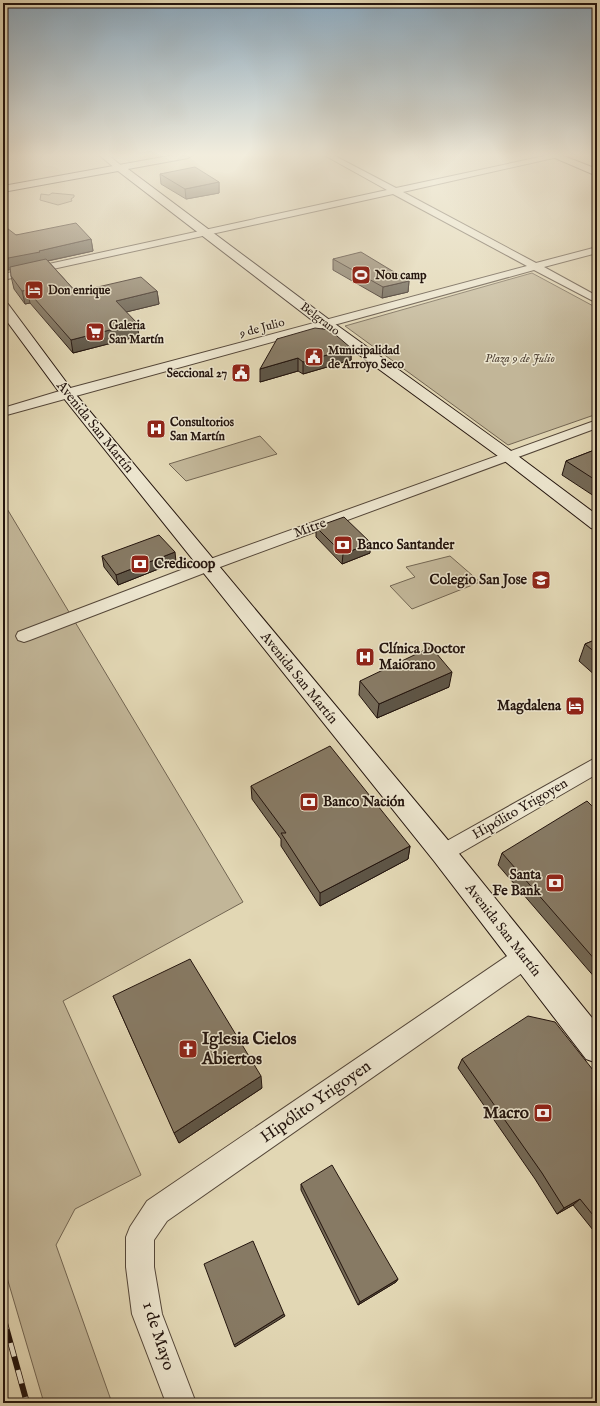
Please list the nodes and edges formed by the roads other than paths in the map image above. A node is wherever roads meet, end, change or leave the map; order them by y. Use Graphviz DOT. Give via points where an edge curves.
graph roads {
  1 [pos="191,221"];
  2 [pos="258,221"];
  3 [pos="450,221"];
  4 [pos="206,232"];
  5 [pos="597,250"];
  6 [pos="535,266"];
  7 [pos="3,277"];
  8 [pos="597,300"];
  9 [pos="3,308"];
  10 [pos="326,324"];
  11 [pos="67,393"];
  12 [pos="3,412"];
  13 [pos="597,424"];
  14 [pos="508,456"];
  15 [pos="597,524"];
  16 [pos="207,566"];
  17 [pos="24,636"];
  18 [pos="597,765"];
  19 [pos="443,853"];
  20 [pos="524,958"];
  21 [pos="597,1048"];
  22 [pos="140,1267"];
  23 [pos="181,1403"];
  1 -- 4 [label="street, Belgrano"];
  2 -- 4 [label="street"];
  3 -- 6 [label="street"];
  4 -- 7 [label="street"];
  4 -- 10 [label="street, Belgrano"];
  5 -- 6 [label="street, 9 de Julio"];
  6 -- 8 [label="street"];
  6 -- 10 [label="street, 9 de Julio"];
  9 -- 11 [label="street, Avenida San Martín"];
  10 -- 11 [label="street, 9 de Julio"];
  10 -- 14 [label="street, Belgrano"];
  11 -- 12 [label="street, 9 de Julio"];
  11 -- 16 [label="street, Avenida San Martín"];
  13 -- 14 [label="street, Mitre"];
  14 -- 15 [label="street, Belgrano"];
  14 -- 16 [label="street, Mitre"];
  16 -- 17 [label="street, Mitre"];
  16 -- 19 [label="street, Avenida San Martín"];
  18 -- 19 [label="street, Hipólito Yrigoyen"];
  19 -- 20 [label="street, Avenida San Martín"];
  20 -- 21 [label="street, Avenida San Martín"];
  20 -- 22 [label="street, Hipólito Yrigoyen" via="157,1211 140,1237"];
  22 -- 23 [label="street, 1 de Mayo" via="147,1314"];
}
